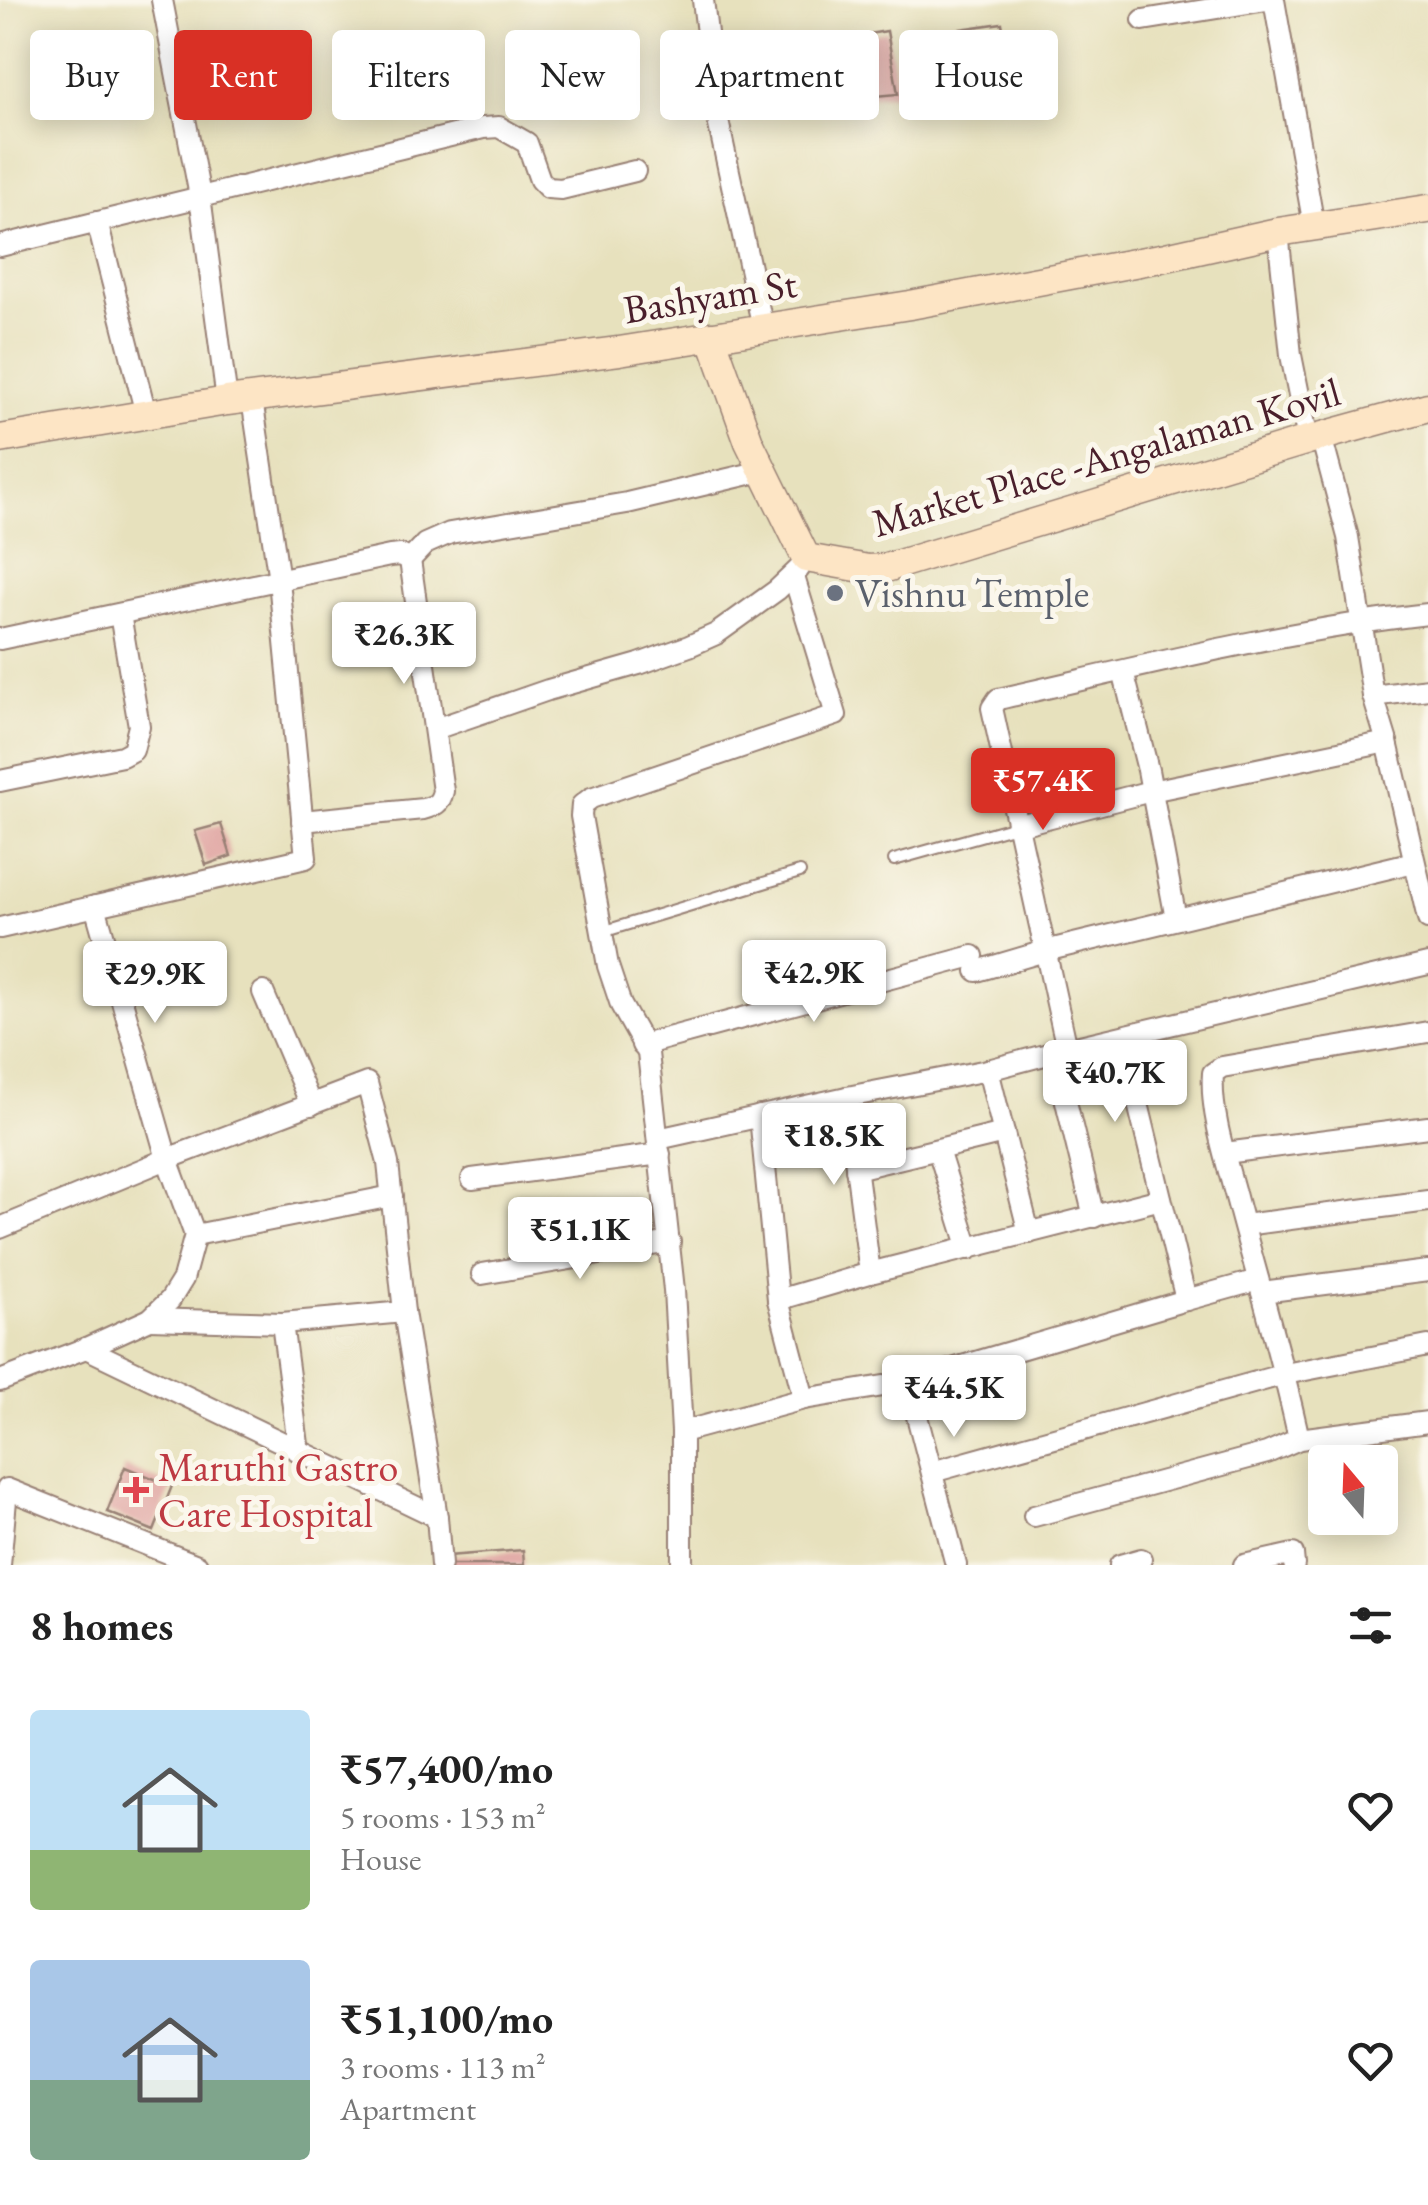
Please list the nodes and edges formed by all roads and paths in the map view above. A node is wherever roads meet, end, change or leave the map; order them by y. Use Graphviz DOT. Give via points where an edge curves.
graph roads {
  1 [pos="162,0"];
  2 [pos="703,0"];
  3 [pos="1271,0"];
  4 [pos="1142,20"];
  5 [pos="634,171"];
  6 [pos="200,196"];
  7 [pos="1428,209"];
  8 [pos="96,222"];
  9 [pos="1314,226"];
  10 [pos="1278,232"];
  11 [pos="0,246"];
  12 [pos="763,328"];
  13 [pos="711,336"];
  14 [pos="239,400"];
  15 [pos="1428,407"];
  16 [pos="146,414"];
  17 [pos="1315,438"];
  18 [pos="0,439"];
  19 [pos="762,470"];
  20 [pos="410,560"];
  21 [pos="800,567"];
  22 [pos="279,580"];
  23 [pos="120,614"];
  24 [pos="1428,614"];
  25 [pos="1361,622"];
  26 [pos="0,639"];
  27 [pos="1123,671"];
  28 [pos="1428,689"];
  29 [pos="1373,696"];
  30 [pos="434,729"];
  31 [pos="1387,742"];
  32 [pos="0,781"];
  33 [pos="1151,792"];
  34 [pos="302,821"];
  35 [pos="1016,826"];
  36 [pos="894,860"];
  37 [pos="1414,862"];
  38 [pos="800,872"];
  39 [pos="95,906"];
  40 [pos="1176,919"];
  41 [pos="1428,919"];
  42 [pos="0,928"];
  43 [pos="601,932"];
  44 [pos="1045,951"];
  45 [pos="1428,964"];
  46 [pos="262,992"];
  47 [pos="1428,1032"];
  48 [pos="1122,1038"];
  49 [pos="642,1045"];
  50 [pos="1061,1050"];
  51 [pos="988,1070"];
  52 [pos="847,1097"];
  53 [pos="311,1104"];
  54 [pos="760,1116"];
  55 [pos="1428,1127"];
  56 [pos="1004,1133"];
  57 [pos="659,1146"];
  58 [pos="938,1150"];
  59 [pos="1225,1154"];
  60 [pos="167,1159"];
  61 [pos="856,1169"];
  62 [pos="472,1178"];
  63 [pos="392,1196"];
  64 [pos="1160,1200"];
  65 [pos="1428,1202"];
  66 [pos="1094,1217"];
  67 [pos="1244,1225"];
  68 [pos="0,1228"];
  69 [pos="1030,1234"];
  70 [pos="195,1235"];
  71 [pos="670,1242"];
  72 [pos="969,1248"];
  73 [pos="1428,1270"];
  74 [pos="870,1273"];
  75 [pos="482,1274"];
  76 [pos="1260,1286"];
  77 [pos="778,1300"];
  78 [pos="1186,1300"];
  79 [pos="404,1312"];
  80 [pos="150,1318"];
  81 [pos="282,1323"];
  82 [pos="1428,1346"];
  83 [pos="86,1348"];
  84 [pos="1285,1374"];
  85 [pos="0,1381"];
  86 [pos="908,1382"];
  87 [pos="804,1399"];
  88 [pos="1428,1422"];
  89 [pos="682,1432"];
  90 [pos="1299,1439"];
  91 [pos="299,1452"];
  92 [pos="932,1472"];
  93 [pos="4,1485"];
  94 [pos="1034,1516"];
  95 [pos="437,1517"];
  96 [pos="1141,1560"];
  97 [pos="0,1565"];
  98 [pos="197,1565"];
  99 [pos="440,1565"];
  100 [pos="682,1565"];
  101 [pos="956,1565"];
  102 [pos="1120,1565"];
  103 [pos="1244,1565"];
  104 [pos="1294,1565"];
  1 -- 6 [label="street"];
  2 -- 12 [label="street" via="717,116"];
  3 -- 4 [label="street"];
  3 -- 9 [label="street"];
  5 -- 6 [label="street" via="548,188 527,143 499,126"];
  6 -- 8 [label="street"];
  6 -- 14 [label="street"];
  7 -- 9 [label="street, Bashyam St"];
  8 -- 11 [label="street"];
  8 -- 16 [label="street"];
  9 -- 10 [label="street, Bashyam St"];
  10 -- 12 [label="street, Bashyam St"];
  10 -- 17 [label="street" via="1291,355"];
  12 -- 13 [label="street, Bashyam St"];
  13 -- 14 [label="street, Bashyam St"];
  13 -- 19 [label="street"];
  14 -- 16 [label="street, Bashyam St"];
  14 -- 22 [label="street"];
  15 -- 17 [label="street, Market Place -Angalaman Kovil"];
  16 -- 18 [label="street, Bashyam St"];
  17 -- 21 [label="street, Market Place -Angalaman Kovil" via="886,568"];
  17 -- 25 [label="street" via="1342,507"];
  19 -- 20 [label="street" via="626,503 450,532"];
  19 -- 21 [label="street"];
  20 -- 22 [label="street" via="390,556"];
  20 -- 30 [label="street"];
  21 -- 30 [label="street" via="716,634 689,646"];
  21 -- 43 [label="street" via="836,716 590,798 581,816"];
  22 -- 23 [label="street"];
  22 -- 34 [label="street"];
  23 -- 26 [label="street"];
  23 -- 32 [label="street" via="138,726 134,750"];
  24 -- 25 [label="street"];
  25 -- 27 [label="street"];
  25 -- 29 [label="street"];
  27 -- 33 [label="street"];
  27 -- 35 [label="street" via="998,699 992,708"];
  28 -- 29 [label="street"];
  29 -- 31 [label="street"];
  30 -- 34 [label="street" via="442,791 434,806"];
  31 -- 33 [label="street"];
  31 -- 37 [label="street"];
  33 -- 35 [label="street"];
  33 -- 40 [label="street"];
  34 -- 39 [label="street" via="306,858"];
  35 -- 36 [label="lane"];
  35 -- 44 [label="street"];
  37 -- 40 [label="street"];
  37 -- 41 [label="street"];
  38 -- 43 [label="lane"];
  39 -- 42 [label="street"];
  39 -- 60 [label="street"];
  40 -- 44 [label="street"];
  43 -- 49 [label="street" via="622,1006"];
  44 -- 49 [label="street"];
  44 -- 50 [label="street"];
  45 -- 48 [label="street"];
  46 -- 53 [label="street"];
  47 -- 59 [label="street" via="1222,1067 1212,1086"];
  48 -- 50 [label="street"];
  48 -- 64 [label="street"];
  49 -- 57 [label="street"];
  50 -- 51 [label="street"];
  50 -- 66 [label="street"];
  51 -- 52 [label="street"];
  51 -- 56 [label="street"];
  52 -- 54 [label="street"];
  52 -- 61 [label="street"];
  53 -- 60 [label="street"];
  53 -- 63 [label="street" via="366,1083"];
  54 -- 57 [label="street"];
  54 -- 77 [label="street"];
  55 -- 59 [label="street"];
  56 -- 58 [label="street"];
  56 -- 69 [label="street"];
  57 -- 62 [label="street"];
  57 -- 71 [label="street"];
  58 -- 61 [label="street"];
  58 -- 72 [label="street"];
  59 -- 67 [label="street"];
  60 -- 68 [label="street"];
  60 -- 70 [label="street"];
  61 -- 74 [label="street"];
  63 -- 70 [label="street"];
  63 -- 79 [label="street"];
  64 -- 66 [label="street"];
  64 -- 78 [label="street"];
  65 -- 67 [label="street"];
  66 -- 69 [label="street"];
  67 -- 76 [label="street"];
  69 -- 72 [label="street"];
  70 -- 80 [label="street" via="182,1279"];
  71 -- 75 [label="street"];
  71 -- 89 [label="street"];
  72 -- 74 [label="street"];
  73 -- 76 [label="street"];
  74 -- 77 [label="street"];
  76 -- 78 [label="street"];
  76 -- 84 [label="street"];
  77 -- 87 [label="street"];
  78 -- 86 [label="street"];
  79 -- 81 [label="street"];
  79 -- 95 [label="street"];
  80 -- 81 [label="street"];
  80 -- 83 [label="street"];
  81 -- 91 [label="street"];
  82 -- 84 [label="street"];
  83 -- 85 [label="street"];
  83 -- 91 [label="street"];
  84 -- 90 [label="street"];
  84 -- 92 [label="street"];
  86 -- 87 [label="street"];
  86 -- 92 [label="street"];
  87 -- 89 [label="street"];
  88 -- 90 [label="street"];
  89 -- 100 [label="street"];
  90 -- 94 [label="street"];
  91 -- 95 [label="street"];
  92 -- 101 [label="street"];
  93 -- 97 [label="street"];
  93 -- 98 [label="street"];
  95 -- 99 [label="street"];
  96 -- 102 [label="street"];
  103 -- 104 [label="street" via="1293,1554"];
}
